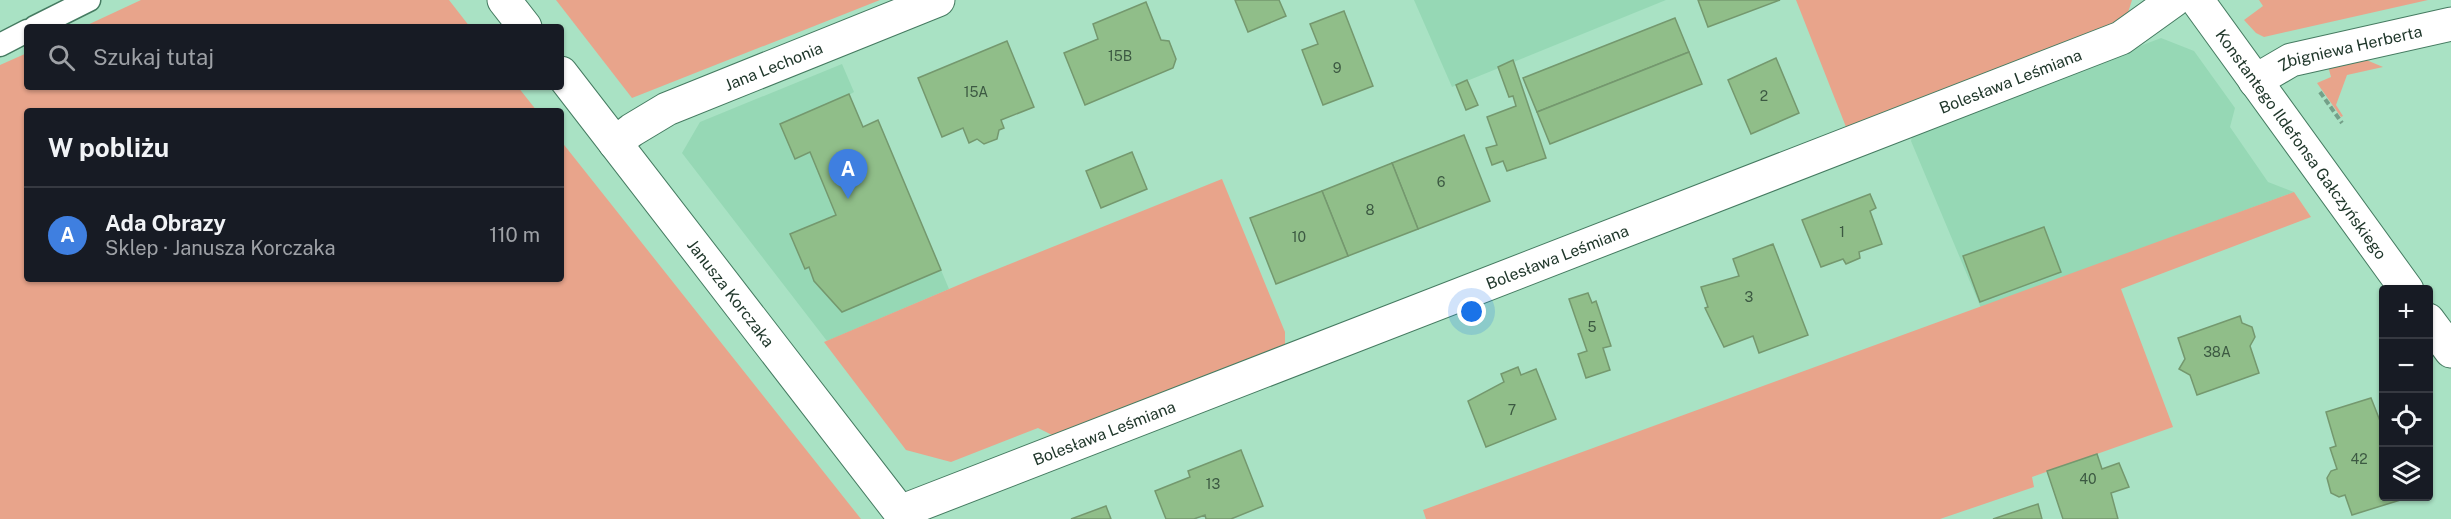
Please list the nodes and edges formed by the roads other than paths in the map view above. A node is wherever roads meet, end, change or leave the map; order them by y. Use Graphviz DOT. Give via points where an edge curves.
graph roads {
  1 [pos="89,0"];
  2 [pos="504,0"];
  3 [pos="938,0"];
  4 [pos="2174,0"];
  5 [pos="2197,0"];
  6 [pos="41,24"];
  7 [pos="523,24"];
  8 [pos="2451,24"];
  9 [pos="24,33"];
  10 [pos="0,45"];
  11 [pos="564,77"];
  12 [pos="2255,81"];
  13 [pos="615,143"];
  14 [pos="2403,285"];
  15 [pos="2433,327"];
  16 [pos="2451,351"];
  17 [pos="900,512"];
  1 -- 6 [label="lane"];
  2 -- 7 [label="street"];
  3 -- 13 [label="street, Jana Lechonia" via="667,109"];
  4 -- 17 [label="street, Bolesława Leśmiana" via="2121,38"];
  5 -- 12 [label="street, Konstantego Ildefonsa Gałczyńskiego"];
  8 -- 12 [label="street, Zbigniewa Herberta" via="2291,60"];
  9 -- 10 [label="lane"];
  11 -- 13 [label="street, Janusza Korczaka"];
  12 -- 14 [label="street, Konstantego Ildefonsa Gałczyńskiego"];
  13 -- 17 [label="street, Janusza Korczaka"];
  15 -- 16 [label="street"];
}
